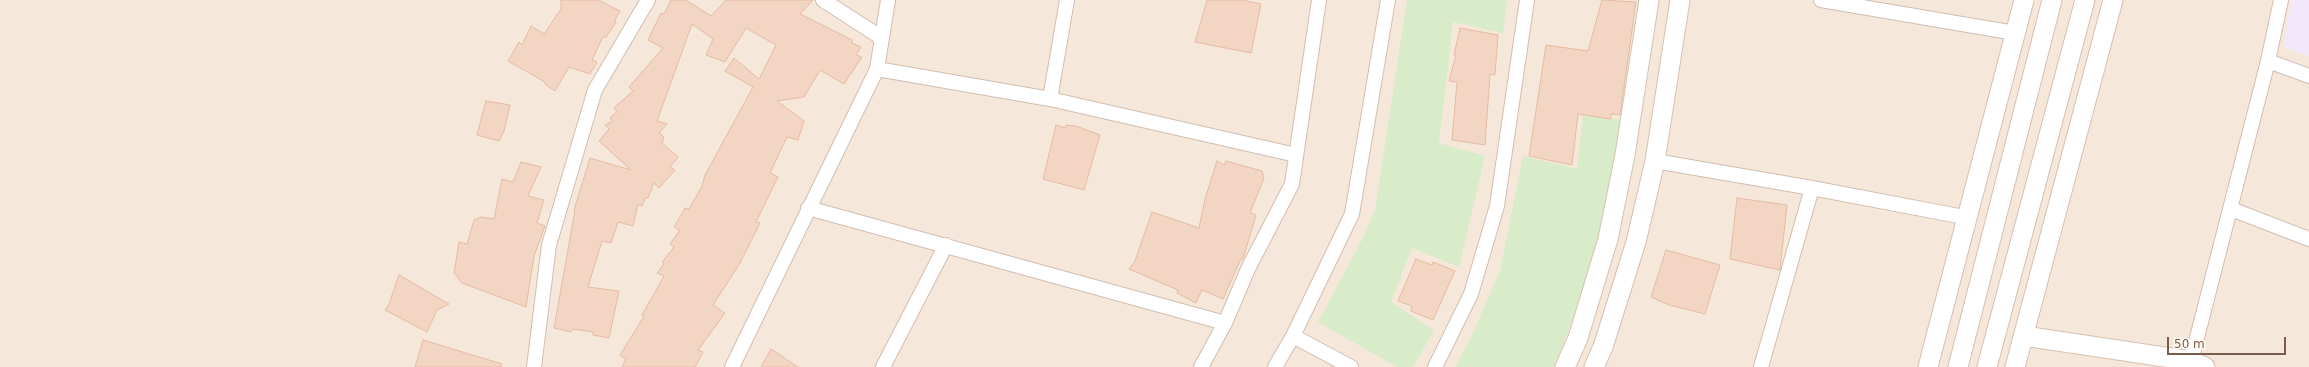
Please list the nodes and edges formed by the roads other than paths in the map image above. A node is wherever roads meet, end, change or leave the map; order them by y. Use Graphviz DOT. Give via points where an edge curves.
graph roads {
  1 [pos="648,0"];
  2 [pos="823,0"];
  3 [pos="888,0"];
  4 [pos="1067,0"];
  5 [pos="1319,0"];
  6 [pos="1388,0"];
  7 [pos="1527,0"];
  8 [pos="1649,0"];
  9 [pos="1680,0"];
  10 [pos="1821,0"];
  11 [pos="2024,0"];
  12 [pos="2052,0"];
  13 [pos="2085,0"];
  14 [pos="2113,0"];
  15 [pos="2281,0"];
  16 [pos="2015,34"];
  17 [pos="882,38"];
  18 [pos="2268,61"];
  19 [pos="877,69"];
  20 [pos="2309,76"];
  21 [pos="1050,99"];
  22 [pos="1296,156"];
  23 [pos="1655,161"];
  24 [pos="1812,188"];
  25 [pos="808,208"];
  26 [pos="2230,208"];
  27 [pos="1969,218"];
  28 [pos="2309,239"];
  29 [pos="946,245"];
  30 [pos="1225,324"];
  31 [pos="1293,336"];
  32 [pos="2024,336"];
  33 [pos="2198,364"];
  34 [pos="534,367"];
  35 [pos="732,367"];
  36 [pos="883,367"];
  37 [pos="1201,367"];
  38 [pos="1275,367"];
  39 [pos="1350,367"];
  40 [pos="1435,367"];
  41 [pos="1565,367"];
  42 [pos="1594,367"];
  43 [pos="1761,367"];
  44 [pos="1928,367"];
  45 [pos="1958,367"];
  46 [pos="1987,367"];
  47 [pos="2015,367"];
  1 -- 34 [label="street" via="595,90 549,245"];
  2 -- 17 [label="street"];
  3 -- 17 [label="street"];
  4 -- 21 [label="street"];
  5 -- 22 [label="street"];
  6 -- 31 [label="street" via="1352,214"];
  7 -- 40 [label="street" via="1497,206 1471,294"];
  8 -- 41 [label="street" via="1608,239 1578,338"];
  9 -- 23 [label="street"];
  10 -- 16 [label="street"];
  11 -- 16 [label="street"];
  12 -- 45 [label="street"];
  13 -- 46 [label="street"];
  14 -- 32 [label="street"];
  15 -- 18 [label="street"];
  16 -- 27 [label="street"];
  17 -- 19 [label="street"];
  18 -- 20 [label="street"];
  18 -- 26 [label="street"];
  19 -- 21 [label="street"];
  19 -- 25 [label="street"];
  21 -- 22 [label="street"];
  22 -- 30 [label="street" via="1292,184 1248,268"];
  23 -- 24 [label="street"];
  23 -- 42 [label="street" via="1636,242 1603,347"];
  24 -- 27 [label="street"];
  24 -- 43 [label="street"];
  25 -- 29 [label="street"];
  25 -- 35 [label="street"];
  26 -- 28 [label="street"];
  26 -- 33 [label="street"];
  27 -- 44 [label="street"];
  29 -- 30 [label="street"];
  29 -- 36 [label="street"];
  30 -- 37 [label="street"];
  31 -- 38 [label="street"];
  31 -- 39 [label="street"];
  32 -- 33 [label="street"];
  32 -- 47 [label="street"];
}
